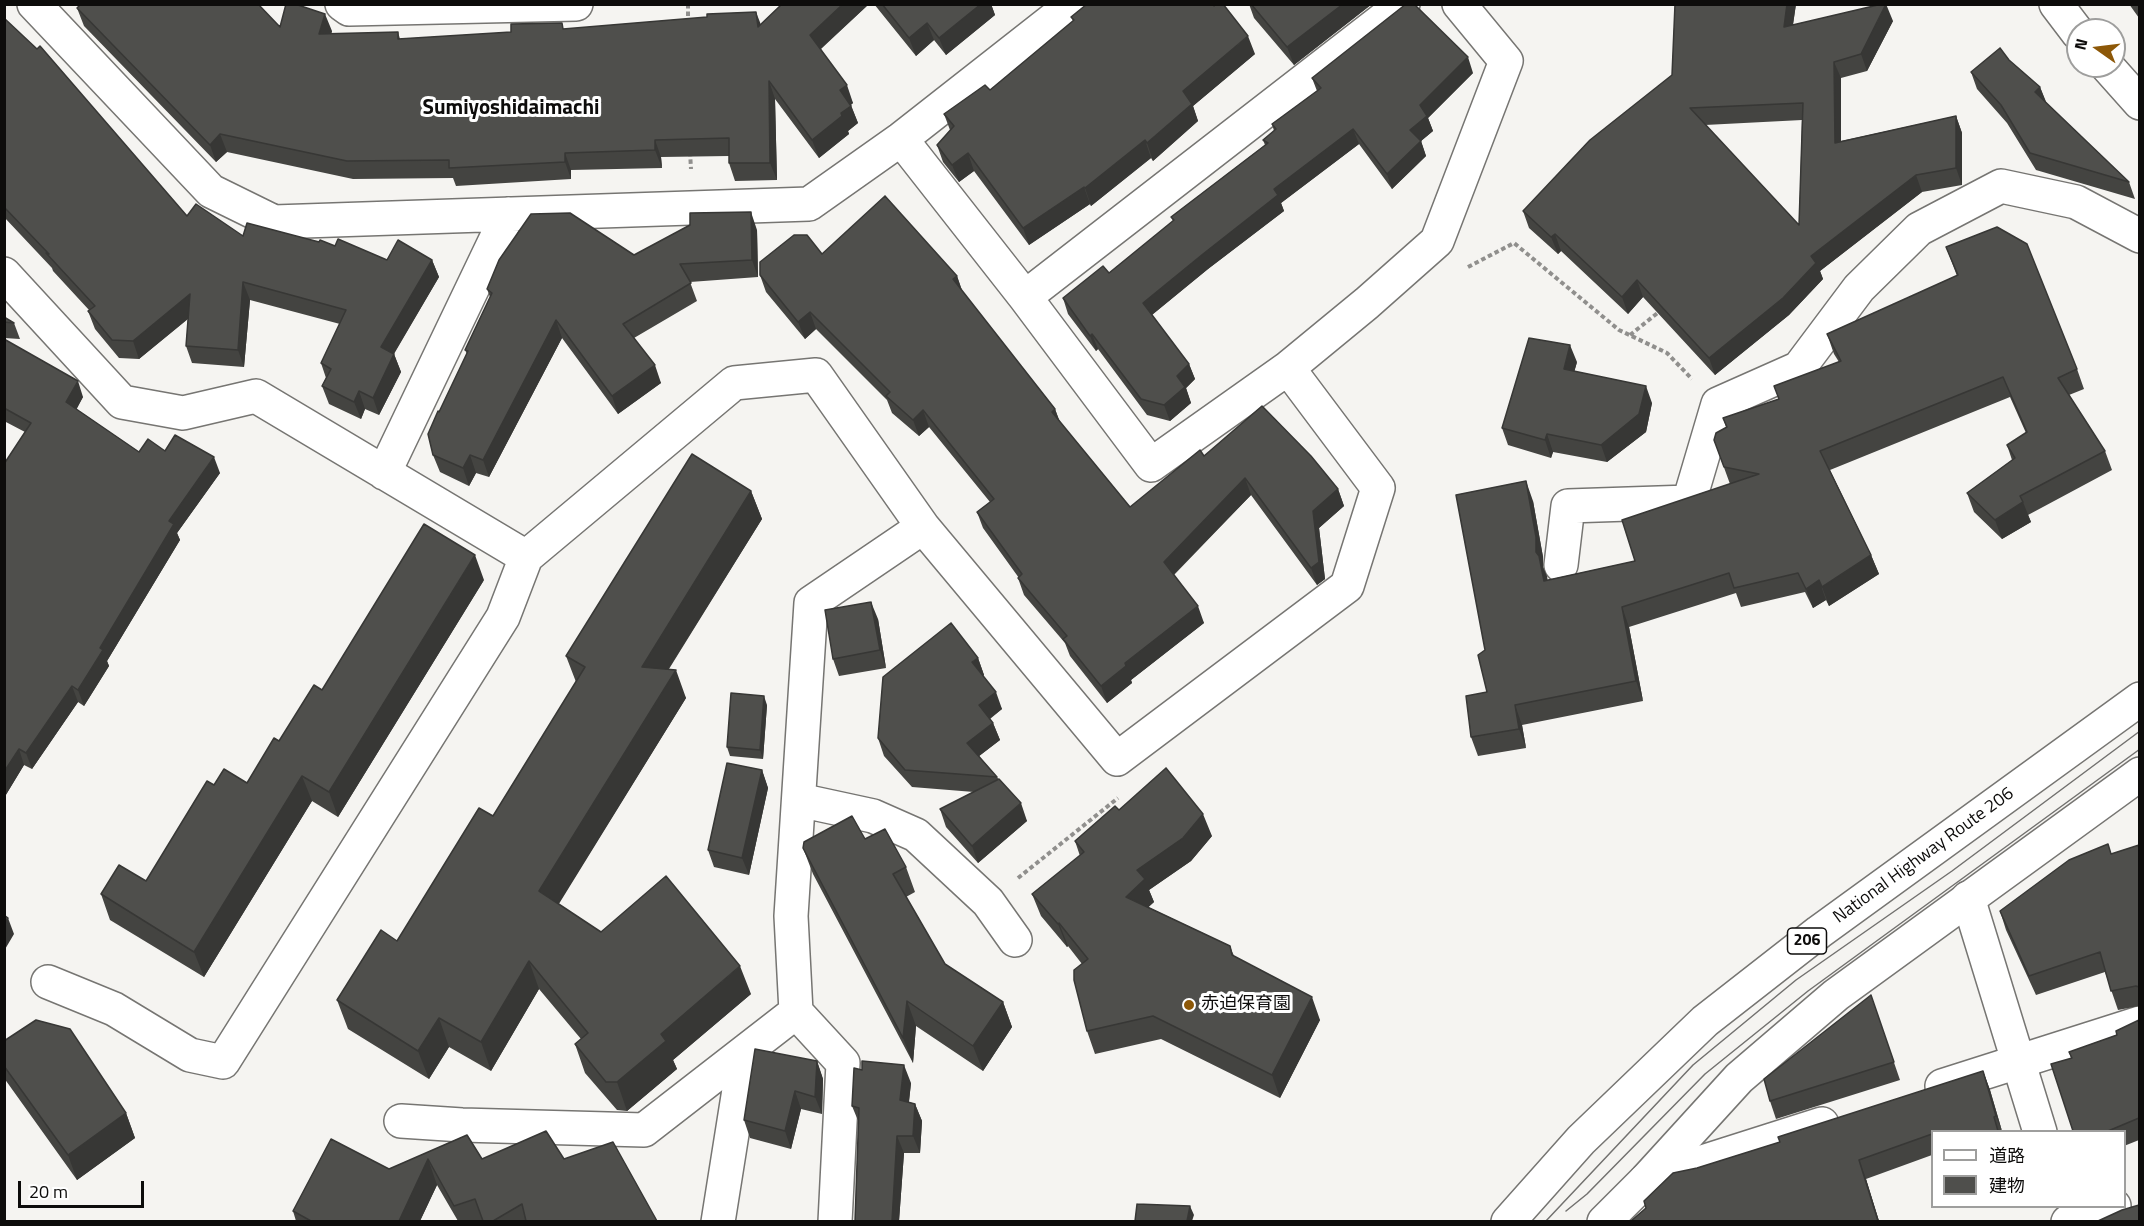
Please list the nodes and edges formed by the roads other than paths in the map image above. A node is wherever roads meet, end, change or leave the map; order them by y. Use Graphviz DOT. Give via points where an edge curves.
graph roads {
  1 [pos="34,4"];
  2 [pos="342,4"];
  3 [pos="576,4"];
  4 [pos="1073,4"];
  5 [pos="1403,4"];
  6 [pos="1459,4"];
  7 [pos="2056,4"];
  8 [pos="2067,18"];
  9 [pos="2117,78"];
  10 [pos="2139,103"];
  11 [pos="901,139"];
  12 [pos="508,214"];
  13 [pos="2139,236"];
  14 [pos="4,274"];
  15 [pos="1025,297"];
  16 [pos="1288,368"];
  17 [pos="384,473"];
  18 [pos="923,527"];
  19 [pos="526,557"];
  20 [pos="1561,565"];
  21 [pos="2139,699"];
  22 [pos="2139,774"];
  23 [pos="799,800"];
  24 [pos="1968,898"];
  25 [pos="1015,940"];
  26 [pos="48,982"];
  27 [pos="796,1012"];
  28 [pos="2139,1023"];
  29 [pos="745,1052"];
  30 [pos="2017,1062"];
  31 [pos="1916,1094"];
  32 [pos="1849,1116"];
  33 [pos="401,1121"];
  34 [pos="2040,1130"];
  35 [pos="1646,1180"];
  36 [pos="2108,1208"];
  37 [pos="718,1221"];
  38 [pos="835,1221"];
  39 [pos="1508,1221"];
  40 [pos="1604,1221"];
  41 [pos="2068,1221"];
  1 -- 12 [label="main road" via="211,190 274,222"];
  2 -- 3 [label="main road" via="349,9"];
  4 -- 11 [label="main road"];
  5 -- 15 [label="main road"];
  6 -- 16 [label="main road" via="1506,61 1437,241"];
  7 -- 8 [label="main road"];
  9 -- 10 [label="main road"];
  11 -- 12 [label="main road" via="809,204"];
  11 -- 15 [label="main road"];
  12 -- 17 [label="main road"];
  13 -- 20 [label="main road" via="2076,202 2001,186 1919,229 1859,288 1799,368 1718,404 1689,502 1568,506"];
  14 -- 17 [label="main road" via="122,402 183,413 256,396"];
  15 -- 16 [label="main road" via="1151,465"];
  16 -- 18 [label="main road" via="1378,488 1347,586 1117,759"];
  17 -- 19 [label="main road"];
  18 -- 19 [label="main road" via="816,375 734,383"];
  18 -- 23 [label="main road" via="812,603"];
  19 -- 26 [label="main road" via="503,617 224,1062 190,1054 114,1009"];
  21 -- 39 [label="main road, National Highway Route 206 / 206" via="1819,932 1705,1022 1581,1140"];
  22 -- 24 [label="main road"];
  23 -- 25 [label="main road" via="873,816 916,835 988,902"];
  23 -- 27 [label="main road" via="791,916"];
  24 -- 30 [label="main road"];
  24 -- 35 [label="main road" via="1836,995 1739,1078"];
  27 -- 29 [label="main road"];
  27 -- 38 [label="main road" via="843,1064"];
  28 -- 30 [label="main road"];
  29 -- 33 [label="main road" via="644,1130"];
  29 -- 37 [label="main road"];
  30 -- 31 [label="main road"];
  30 -- 34 [label="main road"];
  32 -- 35 [label="main road"];
  35 -- 40 [label="main road"];
  36 -- 41 [label="main road"];
}
